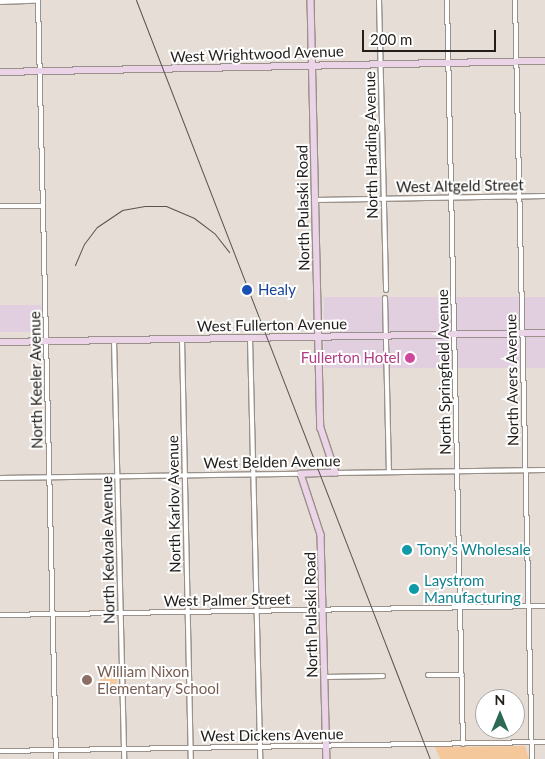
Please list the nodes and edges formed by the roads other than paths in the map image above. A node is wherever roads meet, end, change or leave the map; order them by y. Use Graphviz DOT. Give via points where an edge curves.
graph roads {
  1 [pos="38,0"];
  2 [pos="311,0"];
  3 [pos="379,0"];
  4 [pos="447,0"];
  5 [pos="515,0"];
  6 [pos="0,2"];
  7 [pos="517,61"];
  8 [pos="545,61"];
  9 [pos="448,62"];
  10 [pos="380,63"];
  11 [pos="313,65"];
  12 [pos="40,71"];
  13 [pos="0,72"];
  14 [pos="545,196"];
  15 [pos="520,197"];
  16 [pos="451,198"];
  17 [pos="384,199"];
  18 [pos="316,200"];
  19 [pos="0,206"];
  20 [pos="43,206"];
  21 [pos="386,290"];
  22 [pos="385,298"];
  23 [pos="522,333"];
  24 [pos="545,333"];
  25 [pos="455,334"];
  26 [pos="386,336"];
  27 [pos="319,337"];
  28 [pos="250,338"];
  29 [pos="182,339"];
  30 [pos="114,340"];
  31 [pos="46,341"];
  32 [pos="0,342"];
  33 [pos="526,470"];
  34 [pos="545,470"];
  35 [pos="458,471"];
  36 [pos="389,472"];
  37 [pos="336,473"];
  38 [pos="253,474"];
  39 [pos="301,474"];
  40 [pos="185,476"];
  41 [pos="117,477"];
  42 [pos="0,478"];
  43 [pos="49,478"];
  44 [pos="528,606"];
  45 [pos="545,606"];
  46 [pos="460,608"];
  47 [pos="323,610"];
  48 [pos="256,611"];
  49 [pos="188,612"];
  50 [pos="120,613"];
  51 [pos="52,614"];
  52 [pos="0,615"];
  53 [pos="462,675"];
  54 [pos="383,676"];
  55 [pos="428,676"];
  56 [pos="325,677"];
  57 [pos="545,742"];
  58 [pos="531,743"];
  59 [pos="464,744"];
  60 [pos="327,746"];
  61 [pos="260,747"];
  62 [pos="191,748"];
  63 [pos="123,749"];
  64 [pos="55,750"];
  65 [pos="0,751"];
  66 [pos="56,759"];
  67 [pos="124,759"];
  68 [pos="191,759"];
  69 [pos="260,759"];
  70 [pos="327,759"];
  71 [pos="532,759"];
  1 -- 6 [label="street"];
  1 -- 12 [label="street, North Keeler Avenue"];
  2 -- 11 [label="main road, North Pulaski Road"];
  3 -- 10 [label="street, North Harding Avenue"];
  4 -- 9 [label="street, North Springfield Avenue"];
  5 -- 7 [label="street, North Avers Avenue"];
  7 -- 8 [label="main road, West Wrightwood Avenue"];
  7 -- 9 [label="main road, West Wrightwood Avenue"];
  7 -- 15 [label="street, North Avers Avenue"];
  9 -- 10 [label="main road, West Wrightwood Avenue"];
  9 -- 16 [label="street, North Springfield Avenue"];
  10 -- 11 [label="main road, West Wrightwood Avenue"];
  10 -- 17 [label="street, North Harding Avenue"];
  11 -- 12 [label="main road, West Wrightwood Avenue"];
  11 -- 18 [label="main road, North Pulaski Road"];
  12 -- 13 [label="main road, West Wrightwood Avenue"];
  12 -- 20 [label="street, North Keeler Avenue"];
  14 -- 15 [label="street, West Altgeld Street"];
  15 -- 16 [label="street, West Altgeld Street"];
  15 -- 23 [label="street, North Avers Avenue"];
  16 -- 17 [label="street, West Altgeld Street"];
  16 -- 25 [label="street, North Springfield Avenue"];
  17 -- 18 [label="street, West Altgeld Street"];
  17 -- 21 [label="street, North Harding Avenue"];
  18 -- 27 [label="main road, North Pulaski Road"];
  19 -- 20 [label="street"];
  20 -- 31 [label="street, North Keeler Avenue"];
  22 -- 26 [label="street"];
  23 -- 24 [label="main road, West Fullerton Avenue"];
  23 -- 25 [label="main road, West Fullerton Avenue"];
  23 -- 33 [label="street, North Avers Avenue"];
  25 -- 26 [label="main road, West Fullerton Avenue"];
  25 -- 35 [label="street, North Springfield Avenue"];
  26 -- 27 [label="main road, West Fullerton Avenue"];
  26 -- 36 [label="street"];
  27 -- 28 [label="main road, West Fullerton Avenue"];
  27 -- 37 [label="main road, North Pulaski Road" via="320,428"];
  28 -- 29 [label="main road, West Fullerton Avenue"];
  28 -- 38 [label="street"];
  29 -- 30 [label="main road, West Fullerton Avenue"];
  29 -- 40 [label="street, North Karlov Avenue"];
  30 -- 31 [label="main road, West Fullerton Avenue"];
  30 -- 41 [label="street, North Kedvale Avenue"];
  31 -- 32 [label="main road, West Fullerton Avenue"];
  31 -- 43 [label="street, North Keeler Avenue"];
  33 -- 34 [label="street, West Belden Avenue"];
  33 -- 35 [label="street, West Belden Avenue"];
  33 -- 44 [label="street, North Avers Avenue"];
  35 -- 36 [label="street, West Belden Avenue"];
  35 -- 46 [label="street, North Springfield Avenue"];
  36 -- 37 [label="street, West Belden Avenue"];
  37 -- 39 [label="main road, West Belden Avenue"];
  38 -- 39 [label="street, West Belden Avenue"];
  38 -- 40 [label="street, West Belden Avenue"];
  38 -- 48 [label="street"];
  39 -- 47 [label="main road, North Pulaski Road" via="321,535"];
  40 -- 41 [label="street, West Belden Avenue"];
  40 -- 49 [label="street, North Karlov Avenue"];
  41 -- 43 [label="street, West Belden Avenue"];
  41 -- 50 [label="street, North Kedvale Avenue"];
  42 -- 43 [label="street, West Belden Avenue"];
  43 -- 51 [label="street, North Keeler Avenue"];
  44 -- 45 [label="street, West Palmer Street"];
  44 -- 46 [label="street, West Palmer Street"];
  44 -- 58 [label="street, North Avers Avenue"];
  46 -- 47 [label="street, West Palmer Street"];
  46 -- 53 [label="street, North Springfield Avenue"];
  47 -- 48 [label="street, West Palmer Street"];
  47 -- 56 [label="main road, North Pulaski Road"];
  48 -- 49 [label="street, West Palmer Street"];
  48 -- 61 [label="street"];
  49 -- 50 [label="street, West Palmer Street"];
  49 -- 62 [label="street, North Karlov Avenue"];
  50 -- 51 [label="street, West Palmer Street"];
  50 -- 63 [label="street, North Kedvale Avenue"];
  51 -- 52 [label="street, West Palmer Street"];
  51 -- 64 [label="street, North Keeler Avenue"];
  53 -- 55 [label="street"];
  53 -- 59 [label="street, North Springfield Avenue"];
  54 -- 56 [label="street"];
  56 -- 60 [label="main road, North Pulaski Road"];
  57 -- 58 [label="street, West Dickens Avenue"];
  58 -- 59 [label="street, West Dickens Avenue"];
  58 -- 71 [label="street, North Avers Avenue"];
  59 -- 60 [label="street, West Dickens Avenue"];
  60 -- 61 [label="street, West Dickens Avenue"];
  60 -- 70 [label="main road, North Pulaski Road"];
  61 -- 62 [label="street, West Dickens Avenue"];
  61 -- 69 [label="street"];
  62 -- 63 [label="street, West Dickens Avenue"];
  62 -- 68 [label="street, North Karlov Avenue"];
  63 -- 64 [label="street, West Dickens Avenue"];
  63 -- 67 [label="street, North Kedvale Avenue"];
  64 -- 65 [label="street, West Dickens Avenue"];
  64 -- 66 [label="street, North Keeler Avenue"];
}
